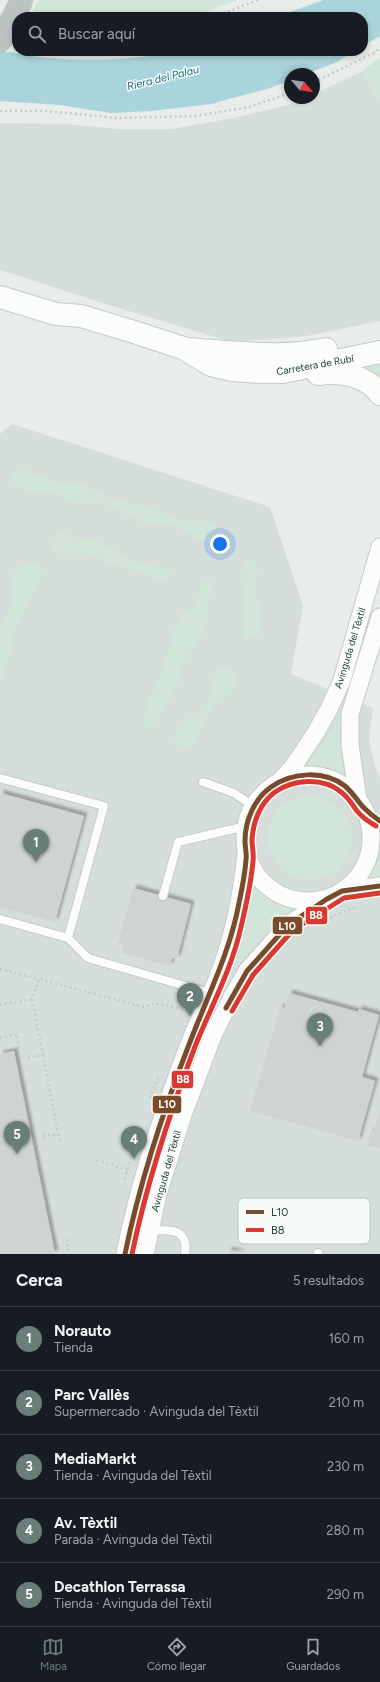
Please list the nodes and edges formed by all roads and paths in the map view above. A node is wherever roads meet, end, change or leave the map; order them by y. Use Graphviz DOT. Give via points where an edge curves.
graph roads {
  1 [pos="22,0"];
  2 [pos="258,0"];
  3 [pos="16,12"];
  4 [pos="227,12"];
  5 [pos="12,19"];
  6 [pos="0,42"];
  7 [pos="380,48"];
  8 [pos="368,56"];
  9 [pos="368,56"];
  10 [pos="320,79"];
  11 [pos="284,95"];
  12 [pos="0,111"];
  13 [pos="0,283"];
  14 [pos="0,297"];
  15 [pos="81,316"];
  16 [pos="378,342"];
  17 [pos="183,348"];
  18 [pos="283,372"];
  19 [pos="380,394"];
  20 [pos="380,547"];
  21 [pos="380,617"];
  22 [pos="0,778"];
  23 [pos="203,782"];
  24 [pos="279,782"];
  25 [pos="361,803"];
  26 [pos="253,806"];
  27 [pos="380,821"];
  28 [pos="246,826"];
  29 [pos="246,854"];
  30 [pos="380,886"];
  31 [pos="342,891"];
  32 [pos="163,896"];
  33 [pos="326,899"];
  34 [pos="0,919"];
  35 [pos="68,938"];
  36 [pos="0,968"];
  37 [pos="39,979"];
  38 [pos="210,993"];
  39 [pos="32,999"];
  40 [pos="0,1005"];
  41 [pos="192,1011"];
  42 [pos="0,1038"];
  43 [pos="19,1048"];
  44 [pos="43,1055"];
  45 [pos="28,1058"];
  46 [pos="58,1134"];
  47 [pos="43,1136"];
  48 [pos="60,1144"];
  49 [pos="150,1232"];
  50 [pos="67,1239"];
  51 [pos="68,1254"];
  52 [pos="125,1254"];
  53 [pos="145,1254"];
  54 [pos="185,1254"];
  1 -- 3 [label="highway, bridge"];
  2 -- 4 [label="path"];
  5 -- 6 [label="highway, bridge"];
  7 -- 9 [label="path"];
  8 -- 10 [label="path"];
  11 -- 12 [label="path" via="249,107 195,116 117,118 46,111"];
  13 -- 15 [label="main road, Carretera de Rubí" via="61,303"];
  14 -- 15 [label="main road, Carretera de Rubí" via="56,314"];
  15 -- 17 [label="main road, Carretera de Rubí"];
  16 -- 17 [label="main road, Carretera de Rubí" via="296,354 240,354"];
  16 -- 18 [label="main road, Carretera de Rubí"];
  17 -- 18 [label="main road, Carretera de Rubí" via="211,366 246,371"];
  18 -- 19 [label="main road" via="305,375 329,372 348,374 366,381"];
  20 -- 24 [label="street, Avinguda del Tèxtil" via="342,680 330,708 292,768"];
  21 -- 25 [label="street, Avinguda del Tèxtil" via="350,714 350,745"];
  22 -- 35 [label="lane" via="104,806"];
  23 -- 26 [label="lane" via="234,793"];
  24 -- 25 [label="street" via="300,775 321,776 342,784"];
  24 -- 26 [label="street" via="264,792"];
  25 -- 27 [label="street"];
  25 -- 31 [label="street" via="370,826 371,844 366,862 356,878"];
  26 -- 28 [label="street"];
  28 -- 29 [label="street"];
  28 -- 32 [label="lane" via="178,842"];
  29 -- 33 [label="street" via="255,873 268,888 286,898 306,902"];
  29 -- 38 [label="street, Avinguda del Tèxtil" via="241,896 231,938"];
  30 -- 31 [label="street"];
  31 -- 33 [label="street"];
  33 -- 49 [label="street, Avinguda del Tèxtil" via="283,930 247,971 232,997 194,1081 169,1157"];
  34 -- 35 [label="lane"];
  35 -- 38 [label="lane" via="88,958"];
  36 -- 37 [label="path"];
  37 -- 39 [label="path"];
  37 -- 41 [label="path" via="144,1007 154,1003"];
  38 -- 52 [label="street, Avinguda del Tèxtil" via="160,1121 133,1210"];
  39 -- 40 [label="path"];
  39 -- 44 [label="path"];
  42 -- 43 [label="path" via="17,1034"];
  44 -- 45 [label="path"];
  44 -- 46 [label="path"];
  46 -- 47 [label="path"];
  46 -- 48 [label="path"];
  49 -- 53 [label="street, Avinguda del Tèxtil"];
  49 -- 54 [label="lane" via="173,1230 186,1244"];
  50 -- 51 [label="path"];
}
